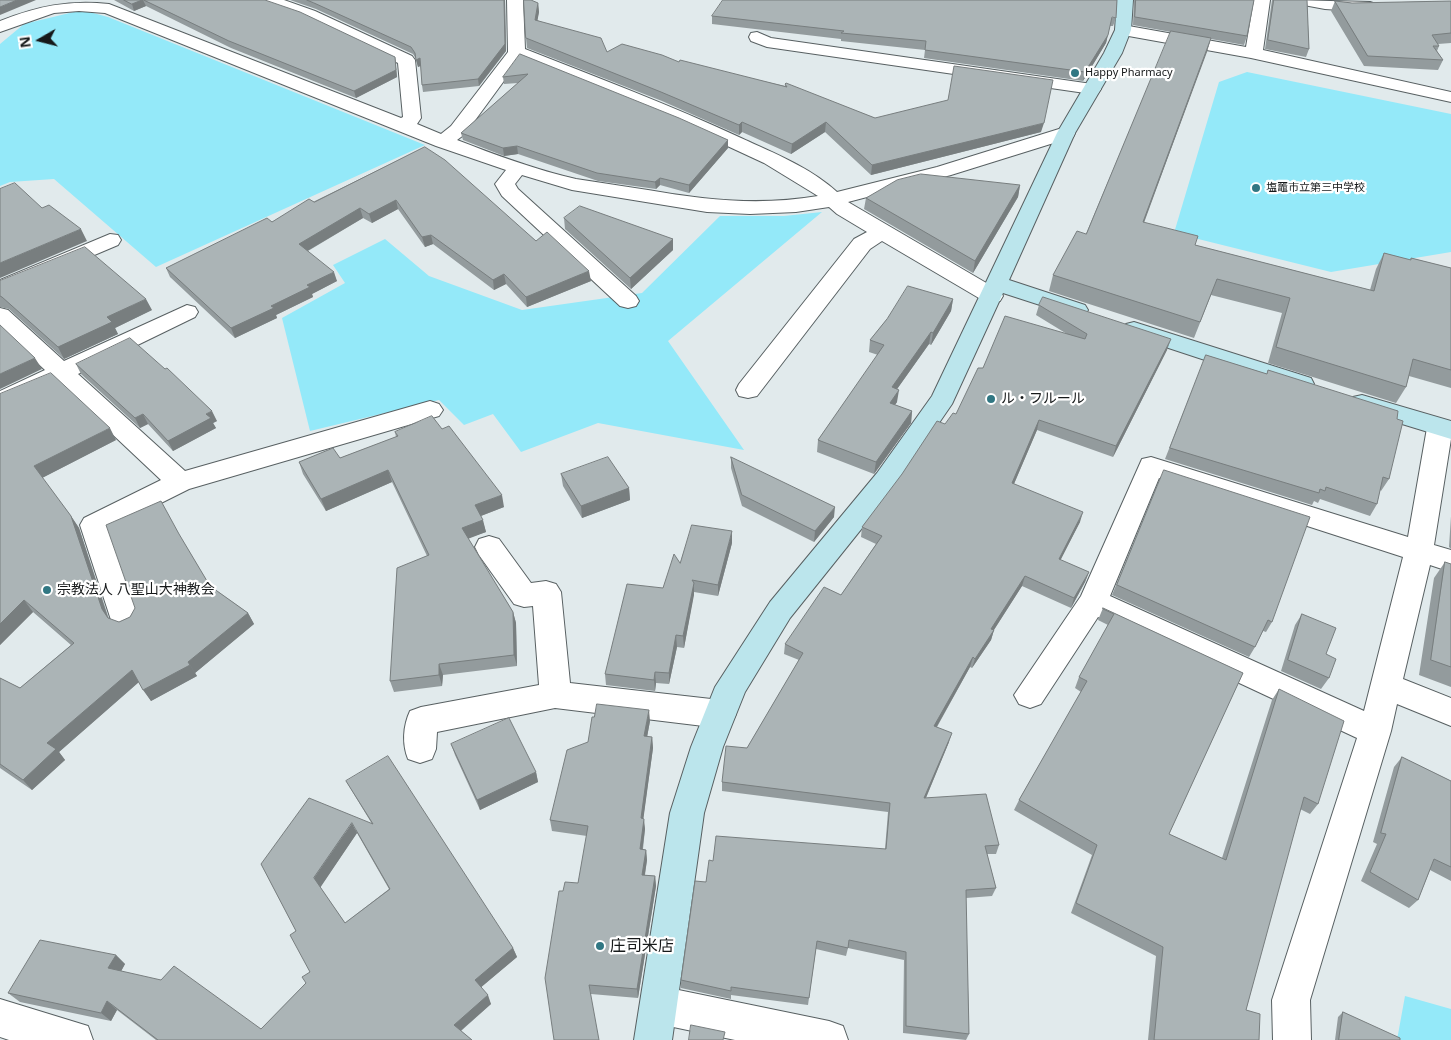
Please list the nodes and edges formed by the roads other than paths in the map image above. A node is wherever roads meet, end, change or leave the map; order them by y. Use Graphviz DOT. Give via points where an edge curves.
graph roads {
  1 [pos="268,0"];
  2 [pos="515,0"];
  3 [pos="1125,0"];
  4 [pos="1262,0"];
  5 [pos="1299,0"];
  6 [pos="56,3"];
  7 [pos="1384,7"];
  8 [pos="0,27"];
  9 [pos="1122,30"];
  10 [pos="758,37"];
  11 [pos="517,52"];
  12 [pos="1254,53"];
  13 [pos="1092,89"];
  14 [pos="1451,96"];
  15 [pos="405,126"];
  16 [pos="1066,133"];
  17 [pos="443,142"];
  18 [pos="518,168"];
  19 [pos="832,200"];
  20 [pos="882,232"];
  21 [pos="110,240"];
  22 [pos="0,288"];
  23 [pos="995,290"];
  24 [pos="628,301"];
  25 [pos="187,312"];
  26 [pos="0,315"];
  27 [pos="59,372"];
  28 [pos="748,390"];
  29 [pos="0,401"];
  30 [pos="430,410"];
  31 [pos="1446,429"];
  32 [pos="180,482"];
  33 [pos="489,547"];
  34 [pos="1419,551"];
  35 [pos="1451,561"];
  36 [pos="1093,601"];
  37 [pos="126,620"];
  38 [pos="1386,686"];
  39 [pos="555,695"];
  40 [pos="1030,695"];
  41 [pos="1451,712"];
  42 [pos="720,714"];
  43 [pos="1375,731"];
  44 [pos="420,749"];
  45 [pos="0,1018"];
  46 [pos="656,1022"];
  47 [pos="74,1040"];
  48 [pos="829,1040"];
  49 [pos="1292,1040"];
  1 -- 15 [label="street" via="309,14 406,60 412,118"];
  2 -- 11 [label="street"];
  3 -- 9 [label="street"];
  4 -- 12 [label="street"];
  5 -- 7 [label="street"];
  6 -- 8 [label="street"];
  6 -- 15 [label="street" via="109,9"];
  9 -- 12 [label="street"];
  9 -- 13 [label="street" via="1114,53"];
  10 -- 13 [label="street" via="767,42"];
  11 -- 17 [label="street" via="458,130"];
  11 -- 19 [label="street" via="687,120 771,159 821,188"];
  12 -- 14 [label="street"];
  13 -- 16 [label="street"];
  15 -- 17 [label="street"];
  16 -- 19 [label="street" via="944,171"];
  16 -- 23 [label="street"];
  17 -- 18 [label="street"];
  18 -- 19 [label="street" via="572,184 707,206 796,206"];
  18 -- 24 [label="street" via="505,184 508,192"];
  19 -- 20 [label="street"];
  20 -- 23 [label="street"];
  20 -- 28 [label="street" via="862,244"];
  21 -- 22 [label="street"];
  23 -- 31 [label="street" via="1106,320"];
  23 -- 42 [label="street" via="943,398 886,480 780,610 731,687"];
  25 -- 27 [label="street"];
  26 -- 27 [label="street"];
  27 -- 29 [label="street"];
  27 -- 32 [label="street"];
  30 -- 32 [label="street"];
  31 -- 34 [label="street"];
  32 -- 37 [label="street" via="94,525"];
  33 -- 39 [label="street" via="524,596 546,592"];
  34 -- 35 [label="street"];
  34 -- 36 [label="street" via="1151,466"];
  34 -- 38 [label="street"];
  36 -- 40 [label="street"];
  36 -- 43 [label="street"];
  38 -- 41 [label="street"];
  38 -- 43 [label="street"];
  39 -- 42 [label="street"];
  39 -- 44 [label="street" via="421,721"];
  42 -- 46 [label="street" via="687,813"];
  43 -- 49 [label="street" via="1291,1000"];
  45 -- 47 [label="street"];
  46 -- 48 [label="street"];
}
